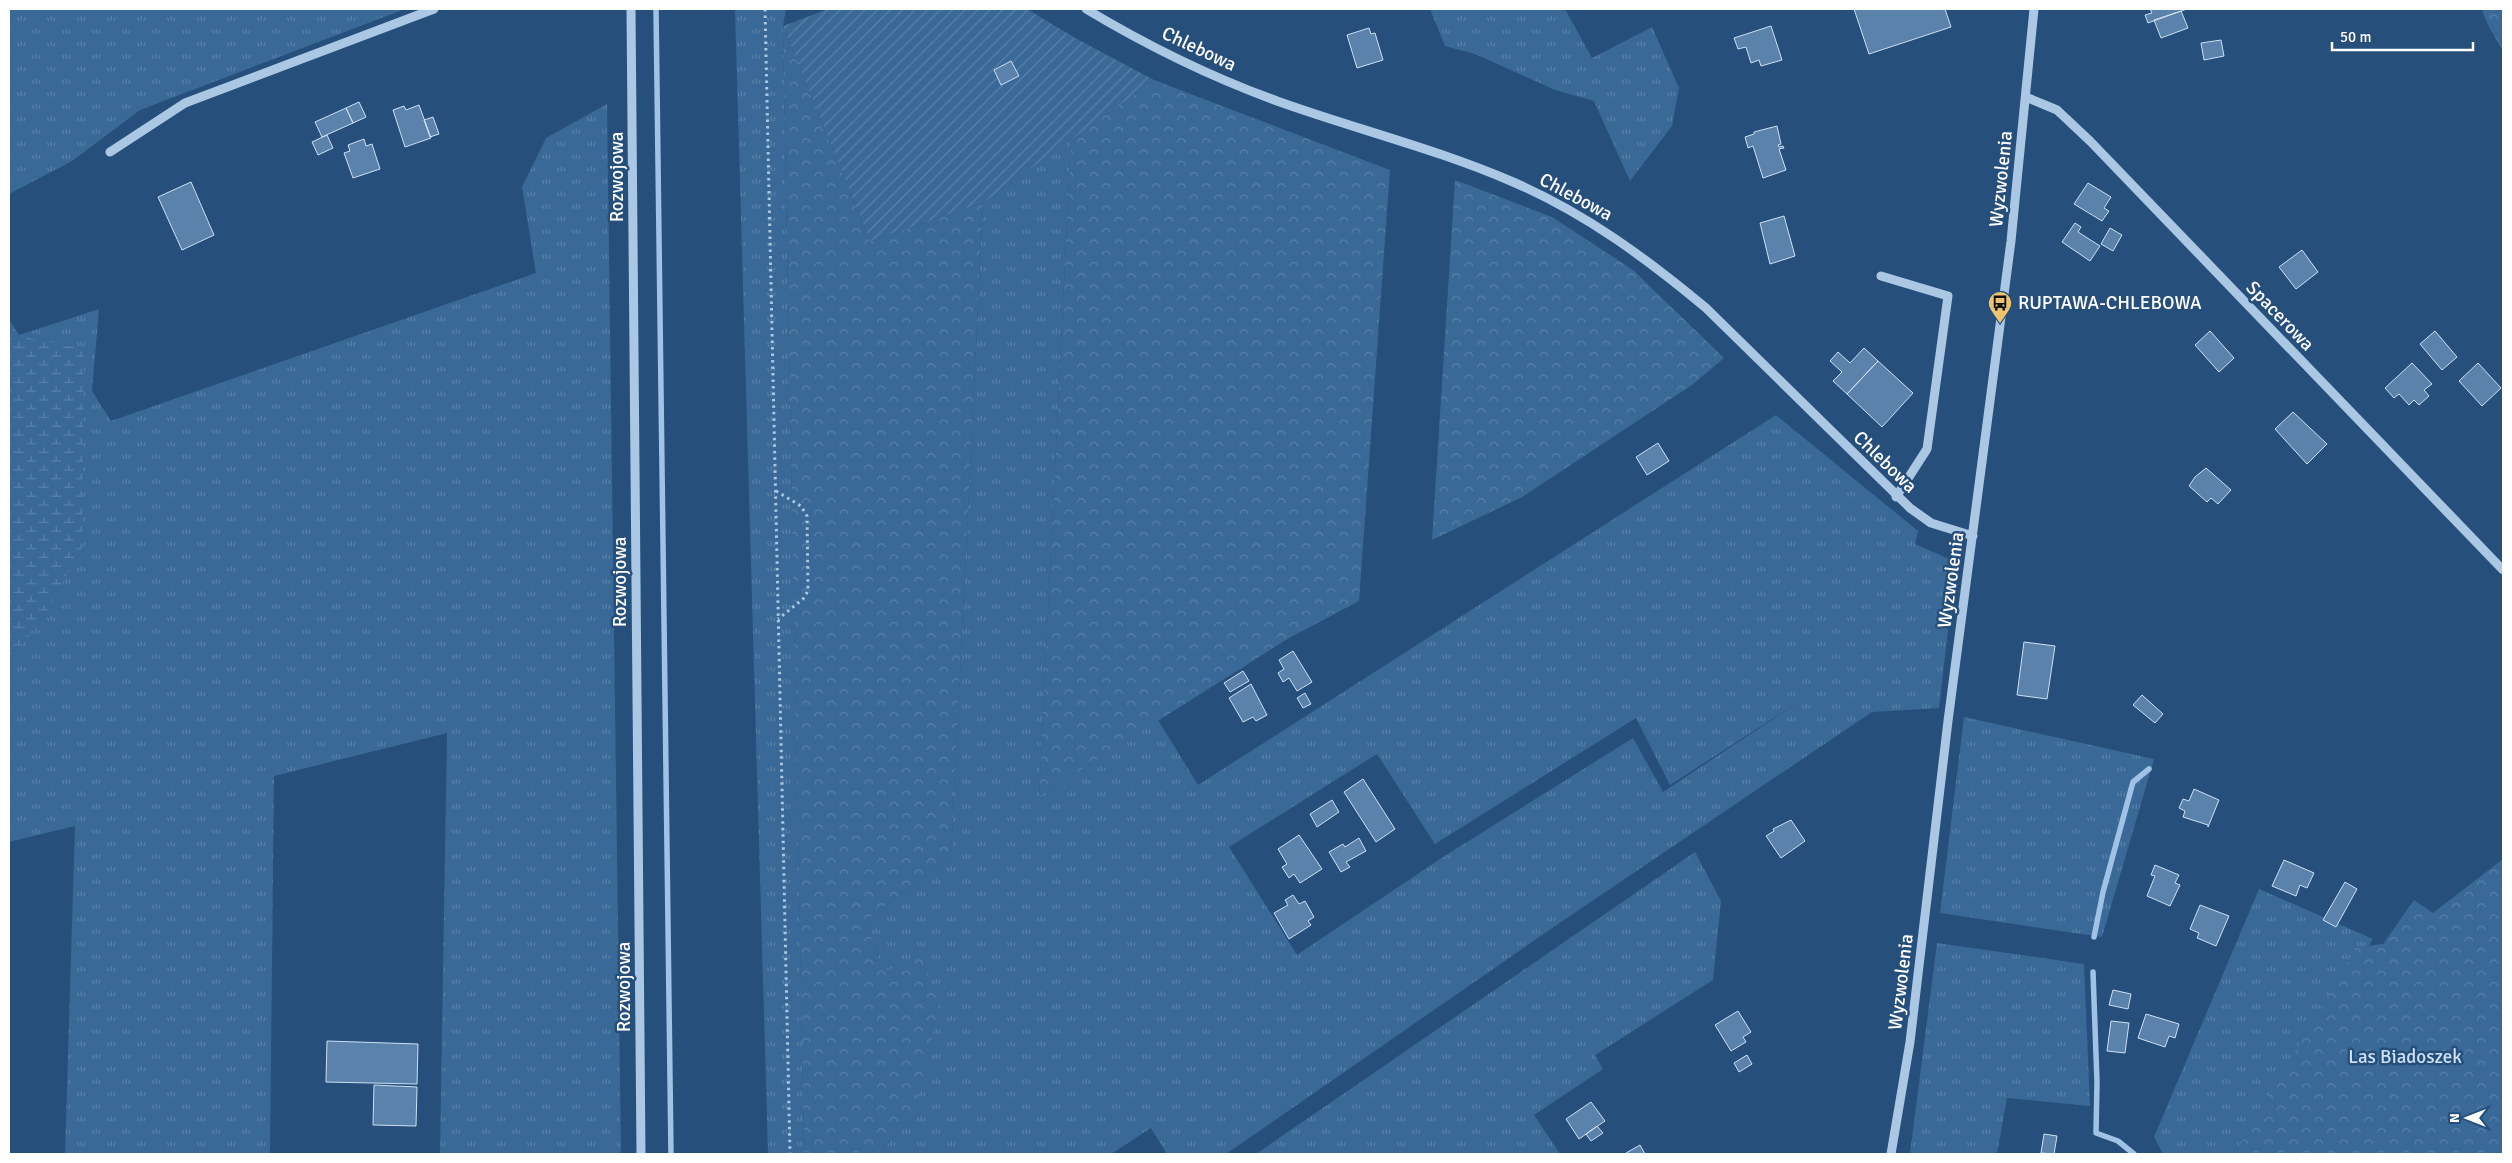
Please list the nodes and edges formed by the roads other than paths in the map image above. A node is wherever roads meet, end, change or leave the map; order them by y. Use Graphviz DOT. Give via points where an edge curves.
graph roads {
  1 [pos="434,9"];
  2 [pos="632,9"];
  3 [pos="1086,9"];
  4 [pos="2034,9"];
  5 [pos="2026,97"];
  6 [pos="110,152"];
  7 [pos="1881,276"];
  8 [pos="1896,496"];
  9 [pos="1973,536"];
  10 [pos="2503,570"];
  11 [pos="641,1154"];
  12 [pos="1892,1154"];
  1 -- 6 [label="street" via="185,103"];
  2 -- 11 [label="street, Rozwojowa"];
  3 -- 8 [label="street, Chlebowa" via="1173,56 1244,88 1512,182 1603,229 1706,308"];
  4 -- 5 [label="street, Wyzwolenia"];
  5 -- 9 [label="street, Wyzwolenia"];
  5 -- 10 [label="street, Spacerowa" via="2057,110 2090,142"];
  7 -- 8 [label="street" via="1948,296 1927,450"];
  8 -- 9 [label="street, Chlebowa" via="1931,522"];
  9 -- 12 [label="street, Wyzwolenia" via="1910,1042"];
}
